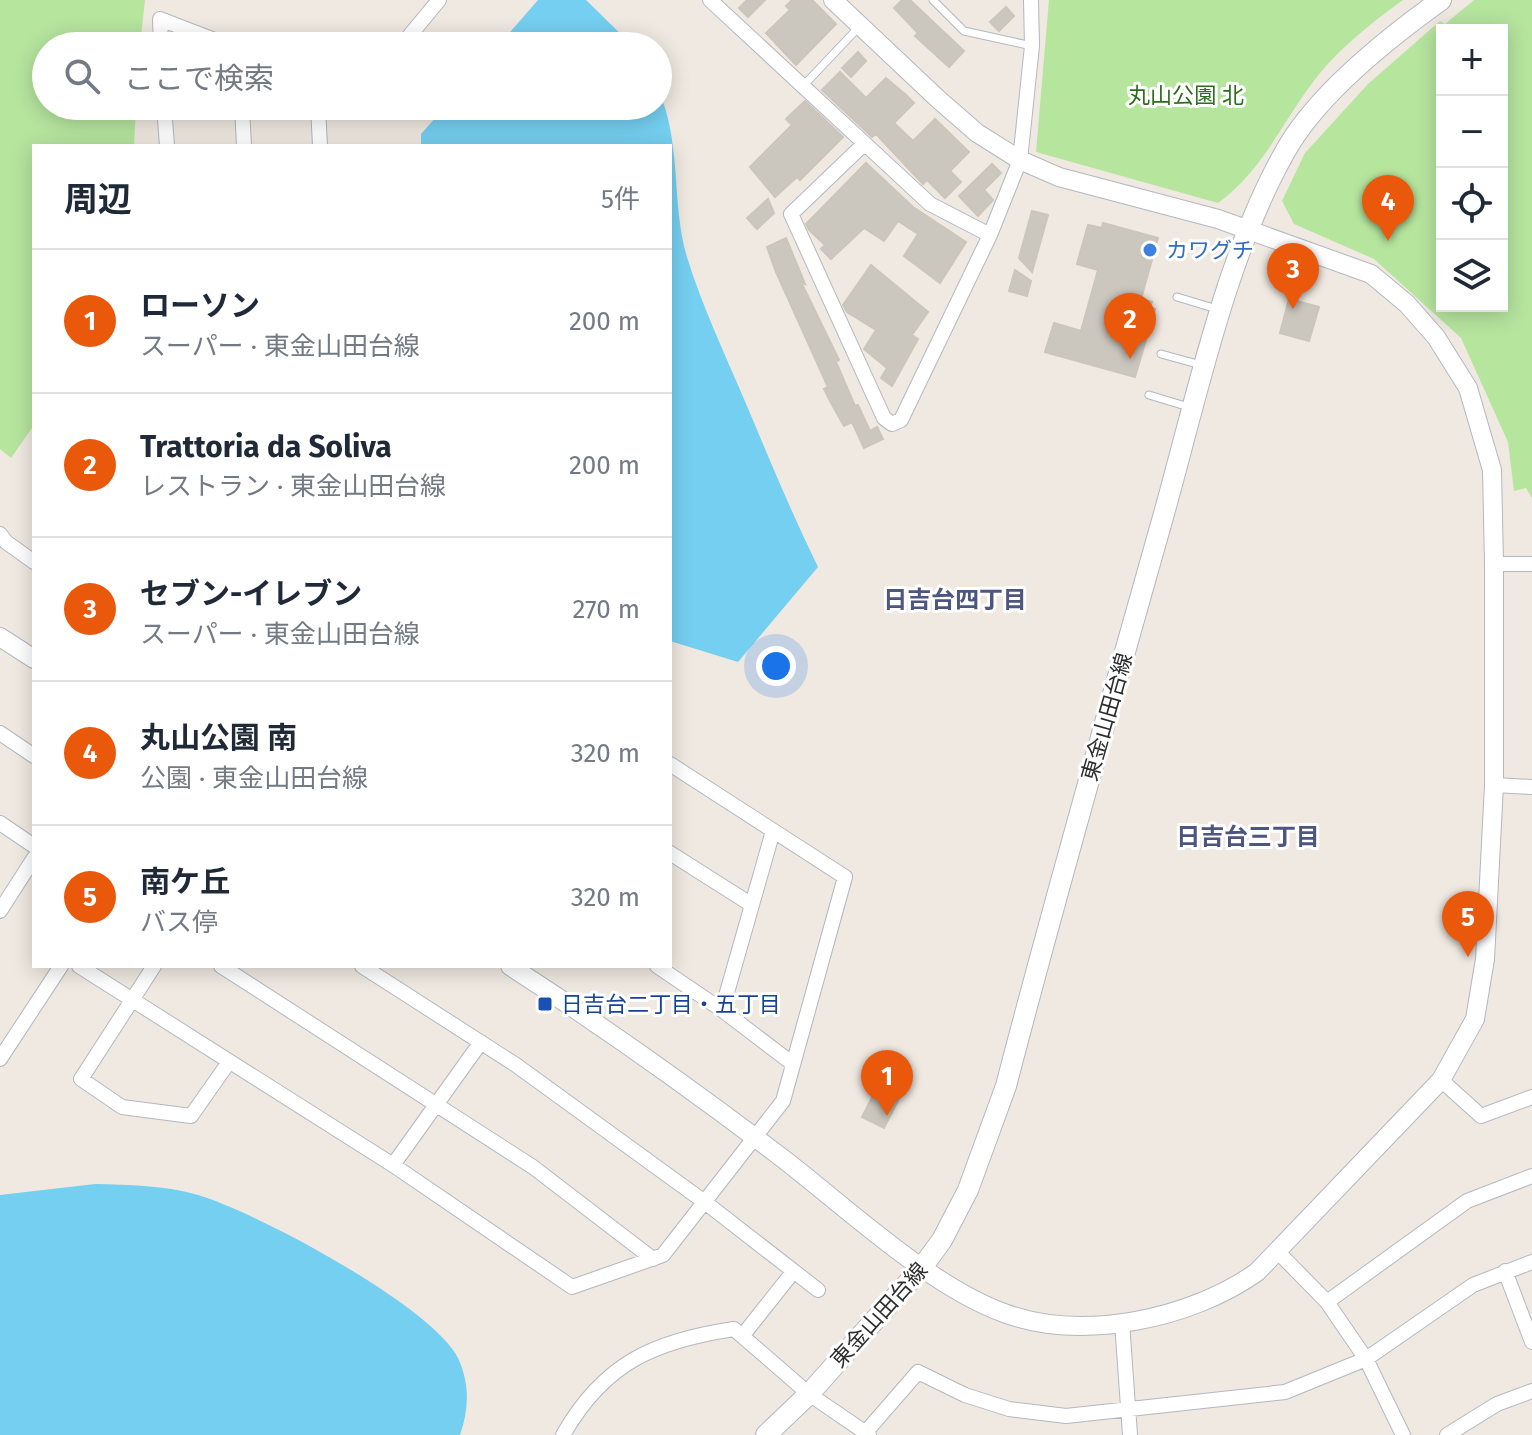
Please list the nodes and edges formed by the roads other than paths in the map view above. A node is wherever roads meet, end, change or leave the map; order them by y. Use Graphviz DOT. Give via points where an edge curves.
graph roads {
  1 [pos="439,0"];
  2 [pos="710,0"];
  3 [pos="833,0"];
  4 [pos="933,0"];
  5 [pos="1031,0"];
  6 [pos="1441,0"];
  7 [pos="859,26"];
  8 [pos="160,32"];
  9 [pos="194,32"];
  10 [pos="413,32"];
  11 [pos="1032,46"];
  12 [pos="802,87"];
  13 [pos="165,120"];
  14 [pos="243,120"];
  15 [pos="319,120"];
  16 [pos="167,144"];
  17 [pos="244,144"];
  18 [pos="320,144"];
  19 [pos="864,144"];
  20 [pos="1020,160"];
  21 [pos="1249,229"];
  22 [pos="990,235"];
  23 [pos="1177,297"];
  24 [pos="1223,310"];
  25 [pos="1161,354"];
  26 [pos="1206,367"];
  27 [pos="1149,395"];
  28 [pos="1194,408"];
  29 [pos="0,534"];
  30 [pos="32,560"];
  31 [pos="1494,564"];
  32 [pos="1532,564"];
  33 [pos="0,637"];
  34 [pos="32,658"];
  35 [pos="0,733"];
  36 [pos="32,755"];
  37 [pos="672,765"];
  38 [pos="1494,785"];
  39 [pos="1532,787"];
  40 [pos="0,823"];
  41 [pos="773,831"];
  42 [pos="32,845"];
  43 [pos="672,854"];
  44 [pos="32,861"];
  45 [pos="752,905"];
  46 [pos="0,911"];
  47 [pos="60,968"];
  48 [pos="82,968"];
  49 [pos="153,968"];
  50 [pos="224,968"];
  51 [pos="365,968"];
  52 [pos="513,968"];
  53 [pos="660,968"];
  54 [pos="132,1000"];
  55 [pos="722,1010"];
  56 [pos="481,1042"];
  57 [pos="0,1059"];
  58 [pos="229,1062"];
  59 [pos="793,1064"];
  60 [pos="1441,1080"];
  61 [pos="1532,1097"];
  62 [pos="435,1103"];
  63 [pos="756,1138"];
  64 [pos="393,1165"];
  65 [pos="1532,1176"];
  66 [pos="706,1203"];
  67 [pos="1278,1252"];
  68 [pos="653,1259"];
  69 [pos="1532,1262"];
  70 [pos="923,1266"];
  71 [pos="1505,1271"];
  72 [pos="793,1272"];
  73 [pos="818,1290"];
  74 [pos="1327,1302"];
  75 [pos="1122,1322"];
  76 [pos="743,1335"];
  77 [pos="1532,1342"];
  78 [pos="1366,1359"];
  79 [pos="1532,1391"];
  80 [pos="809,1394"];
  81 [pos="1127,1411"];
  82 [pos="867,1434"];
  83 [pos="563,1435"];
  84 [pos="766,1435"];
  85 [pos="1130,1435"];
  86 [pos="1403,1435"];
  87 [pos="1447,1435"];
  1 -- 10 [label="street"];
  2 -- 12 [label="street"];
  3 -- 7 [label="street"];
  4 -- 11 [label="lane" via="964,31"];
  5 -- 11 [label="street"];
  6 -- 21 [label="main road, 東金山田台線" via="1324,99 1287,147"];
  7 -- 12 [label="lane"];
  7 -- 20 [label="street" via="977,133"];
  8 -- 9 [label="street" via="160,19"];
  11 -- 20 [label="street"];
  12 -- 19 [label="street"];
  13 -- 16 [label="street"];
  14 -- 17 [label="street"];
  15 -- 18 [label="street"];
  19 -- 22 [label="street" via="930,204"];
  19 -- 22 [label="street" via="791,214 884,418 892,424 901,420"];
  20 -- 21 [label="street" via="1059,177"];
  20 -- 22 [label="street"];
  21 -- 24 [label="main road, 東金山田台線"];
  21 -- 31 [label="street" via="1371,274 1436,337 1468,388 1489,453"];
  23 -- 24 [label="lane"];
  24 -- 26 [label="main road, 東金山田台線"];
  25 -- 26 [label="lane"];
  26 -- 28 [label="main road, 東金山田台線"];
  27 -- 28 [label="lane"];
  28 -- 70 [label="main road, 東金山田台線" via="1006,1086 968,1190"];
  29 -- 30 [label="street"];
  31 -- 32 [label="street"];
  31 -- 38 [label="street"];
  33 -- 34 [label="street"];
  35 -- 36 [label="street"];
  37 -- 41 [label="street"];
  38 -- 39 [label="street"];
  38 -- 60 [label="street" via="1485,959 1475,1019"];
  40 -- 42 [label="street"];
  41 -- 45 [label="street"];
  41 -- 59 [label="street" via="845,877"];
  43 -- 45 [label="street"];
  44 -- 46 [label="street"];
  45 -- 55 [label="street"];
  47 -- 57 [label="street"];
  48 -- 54 [label="street"];
  49 -- 54 [label="street"];
  50 -- 62 [label="street"];
  51 -- 56 [label="street"];
  52 -- 63 [label="street"];
  53 -- 55 [label="street"];
  54 -- 58 [label="street"];
  54 -- 58 [label="street" via="81,1079 122,1107 191,1116"];
  55 -- 59 [label="street"];
  56 -- 62 [label="street"];
  56 -- 66 [label="street"];
  58 -- 64 [label="street"];
  59 -- 63 [label="street" via="783,1101"];
  60 -- 61 [label="street" via="1481,1116"];
  60 -- 67 [label="street"];
  62 -- 64 [label="street"];
  62 -- 68 [label="street" via="533,1167"];
  63 -- 66 [label="street"];
  63 -- 70 [label="street"];
  64 -- 68 [label="street" via="572,1287"];
  65 -- 74 [label="street" via="1467,1201"];
  66 -- 68 [label="street" via="663,1255"];
  66 -- 72 [label="street"];
  67 -- 74 [label="street"];
  67 -- 75 [label="street" via="1235,1288 1199,1305"];
  69 -- 71 [label="street"];
  70 -- 75 [label="street" via="1004,1313 1039,1322"];
  70 -- 80 [label="main road, 東金山田台線"];
  71 -- 77 [label="street"];
  71 -- 78 [label="street" via="1473,1285"];
  72 -- 73 [label="street"];
  72 -- 76 [label="street"];
  74 -- 78 [label="street"];
  75 -- 81 [label="street"];
  76 -- 80 [label="street"];
  76 -- 83 [label="street" via="734,1329 692,1335 622,1364 579,1407"];
  78 -- 81 [label="street" via="1285,1392"];
  78 -- 86 [label="street"];
  79 -- 87 [label="street" via="1497,1404"];
  80 -- 82 [label="street"];
  80 -- 84 [label="main road, 東金山田台線"];
  81 -- 82 [label="street" via="1066,1416 1009,1409 918,1372"];
  81 -- 85 [label="street"];
}
